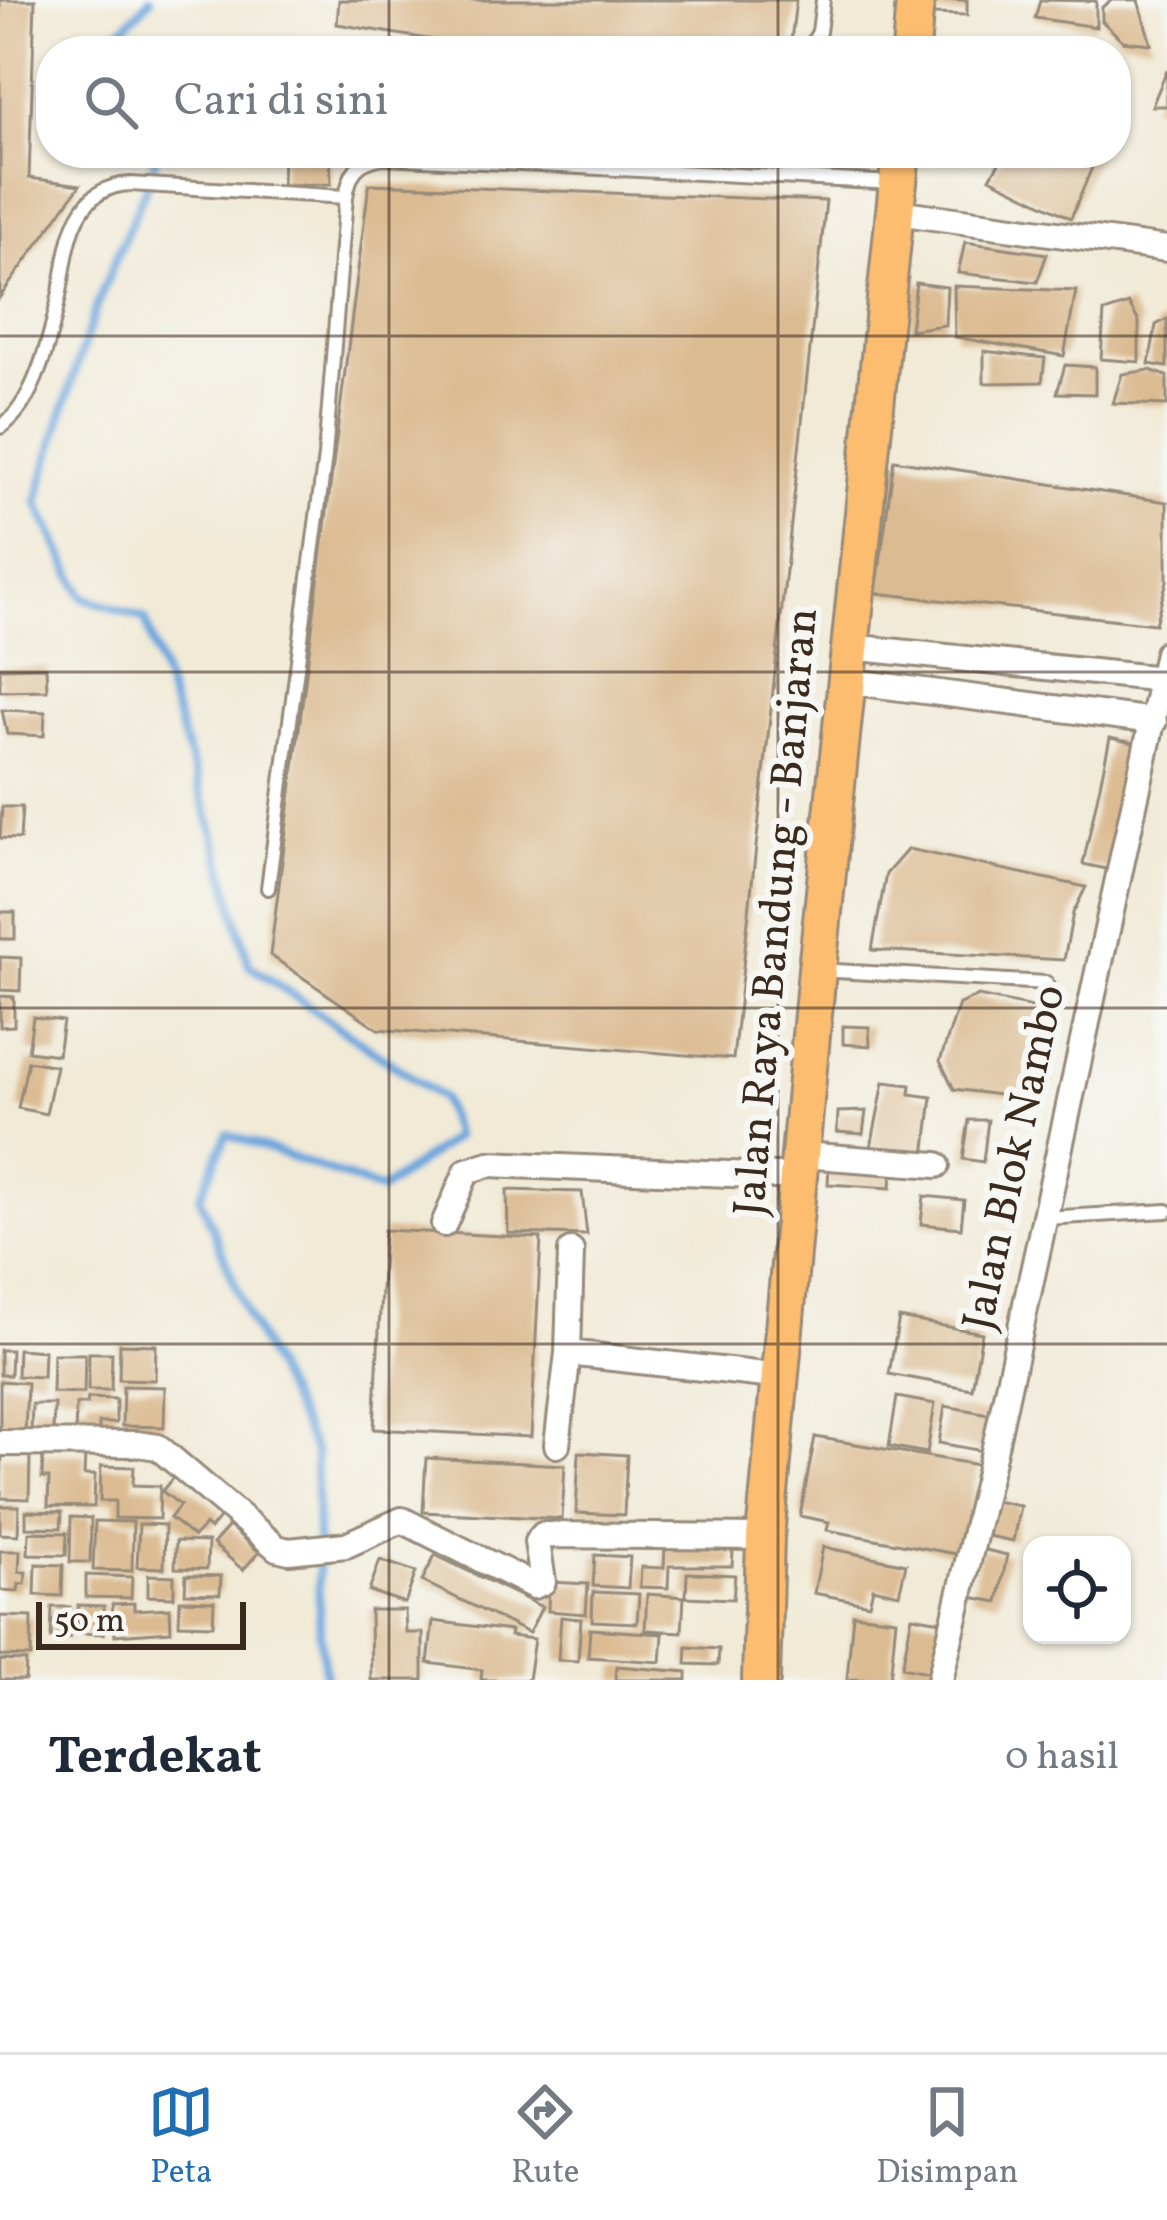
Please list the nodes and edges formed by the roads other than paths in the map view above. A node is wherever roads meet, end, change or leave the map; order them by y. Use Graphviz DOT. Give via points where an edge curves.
graph roads {
  1 [pos="823,0"];
  2 [pos="915,0"];
  3 [pos="817,36"];
  4 [pos="912,36"];
  5 [pos="356,168"];
  6 [pos="601,168"];
  7 [pos="898,183"];
  8 [pos="346,196"];
  9 [pos="1167,249"];
  10 [pos="0,427"];
  11 [pos="1167,653"];
  12 [pos="849,664"];
  13 [pos="1162,680"];
  14 [pos="1161,722"];
  15 [pos="268,888"];
  16 [pos="817,970"];
  17 [pos="1046,983"];
  18 [pos="801,1166"];
  19 [pos="937,1166"];
  20 [pos="1167,1211"];
  21 [pos="1045,1218"];
  22 [pos="444,1224"];
  23 [pos="571,1251"];
  24 [pos="568,1353"];
  25 [pos="782,1377"];
  26 [pos="0,1443"];
  27 [pos="557,1444"];
  28 [pos="765,1537"];
  29 [pos="761,1680"];
  30 [pos="940,1680"];
  1 -- 3 [label="lane"];
  2 -- 4 [label="main road"];
  5 -- 8 [label="lane"];
  6 -- 7 [label="lane"];
  7 -- 9 [label="street"];
  7 -- 12 [label="main road, Jalan Raya Bandung - Banjaran"];
  8 -- 10 [label="lane" via="109,188 69,231 26,404"];
  8 -- 15 [label="lane" via="325,456"];
  11 -- 13 [label="street, Jalan Blok Nambo"];
  12 -- 13 [label="street"];
  12 -- 14 [label="street"];
  12 -- 16 [label="main road, Jalan Raya Bandung - Banjaran"];
  13 -- 14 [label="street, Jalan Blok Nambo"];
  14 -- 21 [label="street, Jalan Blok Nambo"];
  16 -- 17 [label="lane"];
  16 -- 18 [label="main road, Jalan Raya Bandung - Banjaran"];
  18 -- 19 [label="street"];
  18 -- 22 [label="street" via="488,1164 467,1172"];
  18 -- 25 [label="main road, Jalan Raya Bandung - Banjaran"];
  20 -- 21 [label="lane"];
  21 -- 30 [label="street, Jalan Blok Nambo"];
  23 -- 24 [label="street"];
  24 -- 25 [label="street"];
  24 -- 27 [label="street"];
  25 -- 28 [label="main road, Jalan Raya Bandung - Banjaran"];
  26 -- 28 [label="street" via="158,1447 289,1551 346,1545 402,1520 534,1586 542,1582 536,1542 550,1533"];
  28 -- 29 [label="main road, Jalan Raya Bandung - Banjaran"];
}
